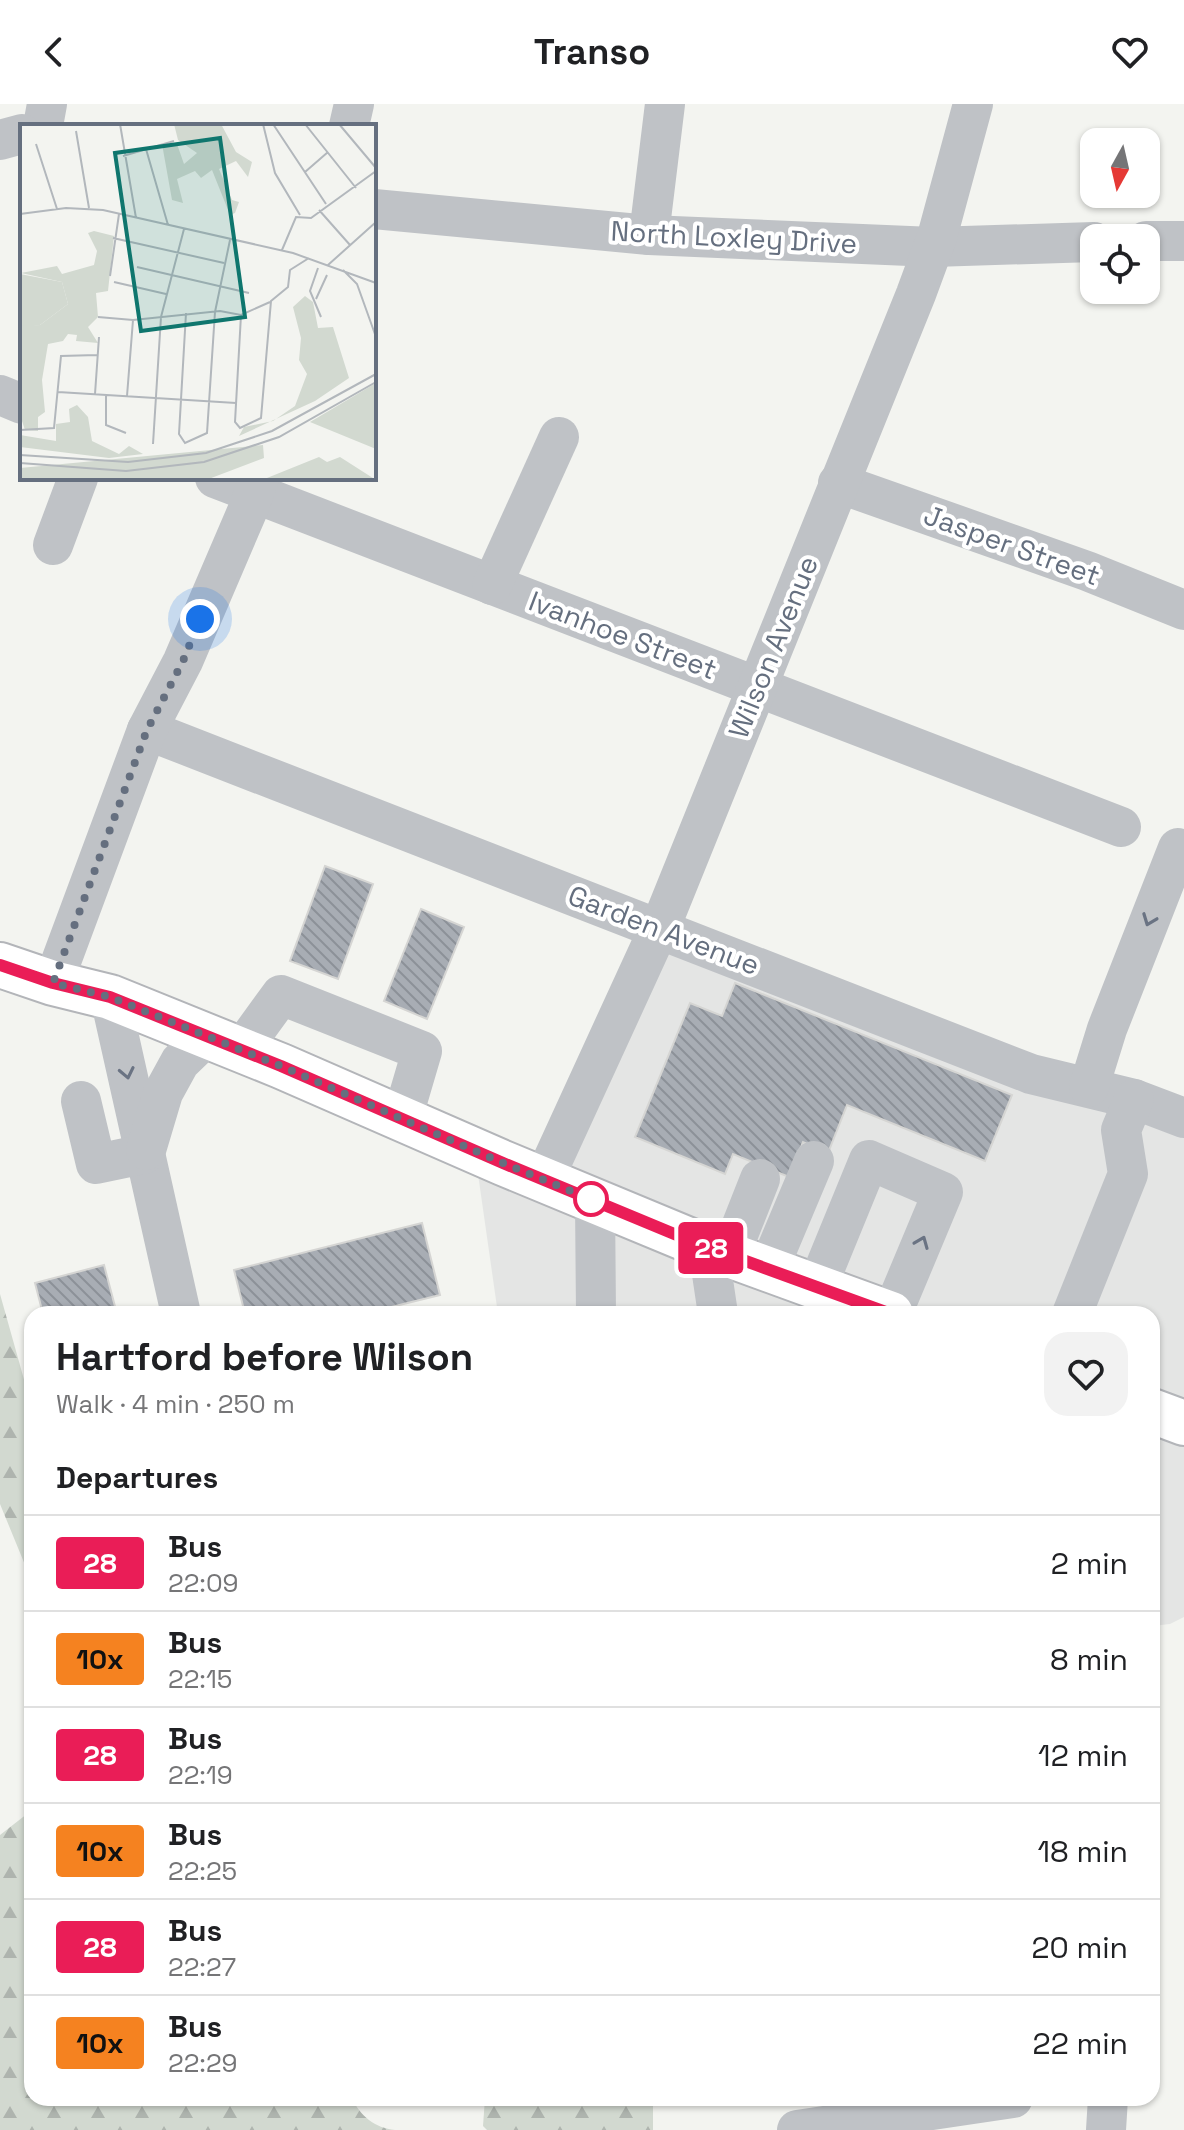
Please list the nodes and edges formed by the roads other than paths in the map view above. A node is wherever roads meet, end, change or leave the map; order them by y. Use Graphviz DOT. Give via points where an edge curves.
graph roads {
  1 [pos="47,104"];
  2 [pos="354,104"];
  3 [pos="665,104"];
  4 [pos="973,104"];
  5 [pos="43,124"];
  6 [pos="349,124"];
  7 [pos="20,135"];
  8 [pos="0,140"];
  9 [pos="376,209"];
  10 [pos="649,235"];
  11 [pos="1160,241"];
  12 [pos="1184,241"];
  13 [pos="1080,242"];
  14 [pos="933,247"];
  15 [pos="0,395"];
  16 [pos="20,403"];
  17 [pos="559,437"];
  18 [pos="77,480"];
  19 [pos="226,480"];
  20 [pos="838,483"];
  21 [pos="257,486"];
  22 [pos="53,545"];
  23 [pos="492,585"];
  24 [pos="1184,610"];
  25 [pos="756,687"];
  26 [pos="147,730"];
  27 [pos="1121,827"];
  28 [pos="1176,847"];
  29 [pos="658,927"];
  30 [pos="0,965"];
  31 [pos="53,983"];
  32 [pos="110,997"];
  33 [pos="224,1043"];
  34 [pos="1089,1087"];
  35 [pos="1134,1099"];
  36 [pos="81,1101"];
  37 [pos="1184,1118"];
  38 [pos="402,1119"];
  39 [pos="144,1154"];
  40 [pos="814,1161"];
  41 [pos="544,1179"];
  42 [pos="760,1179"];
  43 [pos="595,1201"];
  44 [pos="736,1257"];
  45 [pos="831,1299"];
  46 [pos="179,1306"];
  47 [pos="596,1306"];
  48 [pos="721,1306"];
  49 [pos="859,1306"];
  50 [pos="895,1306"];
  51 [pos="1075,1306"];
  52 [pos="1160,1414"];
  53 [pos="1184,1423"];
  54 [pos="911,2106"];
  55 [pos="1108,2106"];
  56 [pos="835,2112"];
  57 [pos="797,2130"];
  58 [pos="1106,2130"];
  1 -- 5 [label="street"];
  2 -- 6 [label="street"];
  3 -- 10 [label="street"];
  4 -- 14 [label="street, Wilson Avenue"];
  7 -- 8 [label="street"];
  9 -- 10 [label="street, North Loxley Drive"];
  10 -- 14 [label="street, North Loxley Drive"];
  11 -- 12 [label="street"];
  13 -- 14 [label="street, North Loxley Drive"];
  14 -- 20 [label="street, Wilson Avenue"];
  15 -- 16 [label="street"];
  17 -- 23 [label="street"];
  18 -- 22 [label="street"];
  19 -- 21 [label="street, Ivanhoe Street"];
  20 -- 24 [label="street, Jasper Street"];
  20 -- 25 [label="street, Wilson Avenue"];
  21 -- 23 [label="street, Ivanhoe Street"];
  21 -- 26 [label="street" via="183,661"];
  23 -- 25 [label="street, Ivanhoe Street"];
  25 -- 27 [label="street, Ivanhoe Street"];
  25 -- 29 [label="street, Wilson Avenue"];
  26 -- 29 [label="street, Garden Avenue"];
  26 -- 31 [label="street"];
  28 -- 34 [label="street, one-way"];
  29 -- 34 [label="street, Garden Avenue" via="1031,1074"];
  29 -- 41 [label="street, Wilson Avenue"];
  30 -- 31 [label="main road"];
  31 -- 32 [label="main road"];
  32 -- 33 [label="main road"];
  32 -- 39 [label="street, one-way"];
  33 -- 38 [label="main road"];
  33 -- 38 [label="street" via="281,995 422,1051"];
  33 -- 39 [label="street" via="180,1062 163,1093"];
  34 -- 35 [label="street, Garden Avenue"];
  35 -- 37 [label="street, Garden Avenue"];
  35 -- 51 [label="street" via="1121,1130 1128,1174"];
  36 -- 39 [label="street" via="96,1164"];
  38 -- 41 [label="main road"];
  39 -- 46 [label="street"];
  40 -- 44 [label="street"];
  41 -- 43 [label="main road"];
  42 -- 44 [label="street"];
  43 -- 44 [label="main road"];
  43 -- 47 [label="street"];
  44 -- 45 [label="main road"];
  44 -- 48 [label="street"];
  45 -- 49 [label="main road"];
  50 -- 45 [label="street, one-way" via="943,1192 869,1160"];
  52 -- 53 [label="main road"];
  54 -- 56 [label="street"];
  55 -- 58 [label="street"];
  56 -- 57 [label="street"];
}
